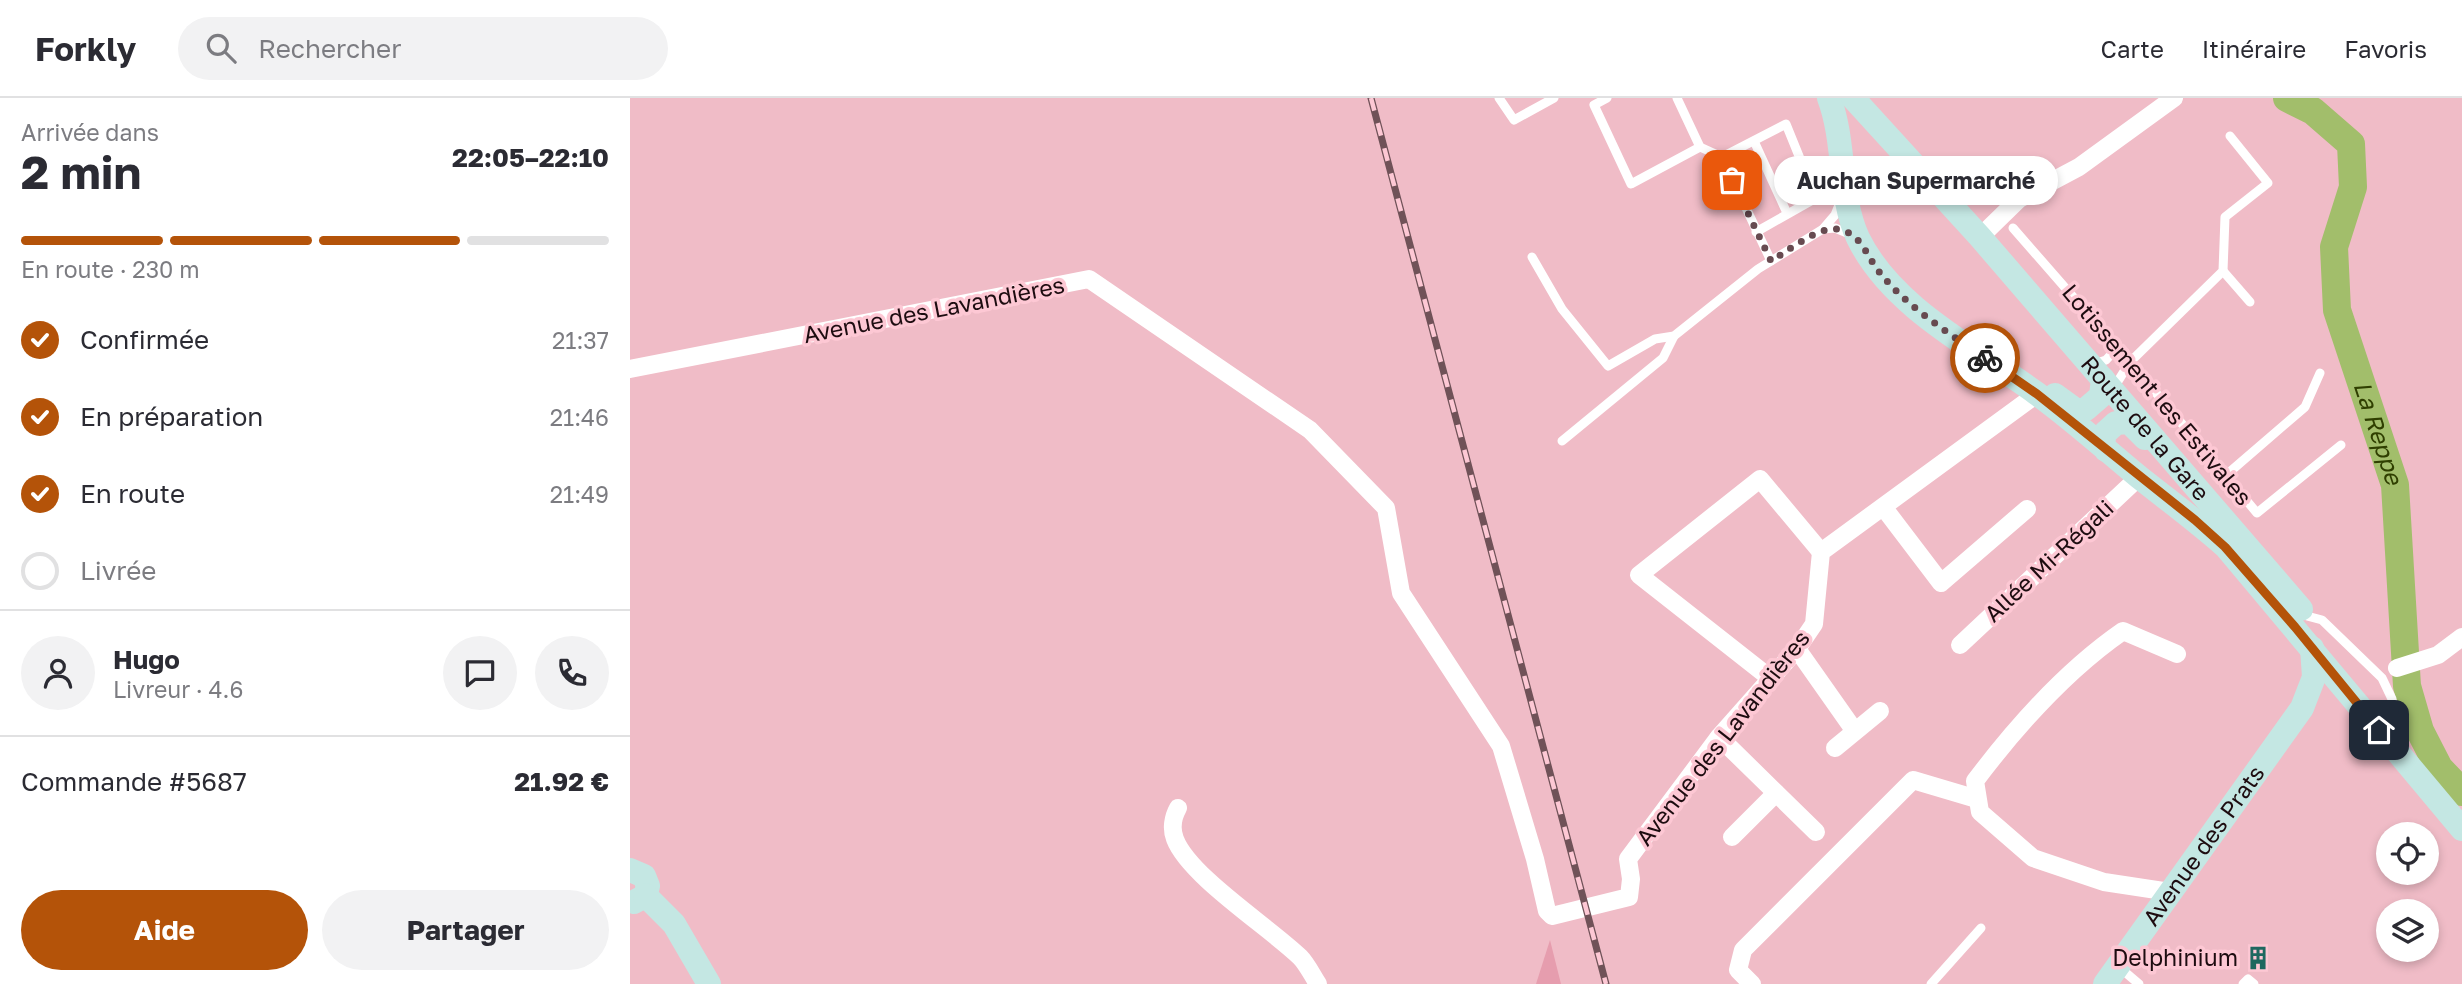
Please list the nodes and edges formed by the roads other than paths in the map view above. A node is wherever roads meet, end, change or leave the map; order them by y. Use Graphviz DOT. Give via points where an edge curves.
graph roads {
  1 [pos="1499,98"];
  2 [pos="1554,98"];
  3 [pos="1607,98"];
  4 [pos="1677,98"];
  5 [pos="1829,98"];
  6 [pos="1853,98"];
  7 [pos="2174,98"];
  8 [pos="2230,136"];
  9 [pos="1754,141"];
  10 [pos="1700,147"];
  11 [pos="1841,147"];
  12 [pos="1722,157"];
  13 [pos="1925,176"];
  14 [pos="1845,187"];
  15 [pos="1787,213"];
  16 [pos="2013,228"];
  17 [pos="1823,229"];
  18 [pos="1756,232"];
  19 [pos="1980,237"];
  20 [pos="1859,239"];
  21 [pos="1532,257"];
  22 [pos="1771,261"];
  23 [pos="2223,271"];
  24 [pos="2250,302"];
  25 [pos="1674,336"];
  26 [pos="2118,347"];
  27 [pos="2130,362"];
  28 [pos="630,369"];
  29 [pos="2320,373"];
  30 [pos="2102,378"];
  31 [pos="2037,394"];
  32 [pos="2156,439"];
  33 [pos="1562,441"];
  34 [pos="2341,445"];
  35 [pos="2106,450"];
  36 [pos="2225,476"];
  37 [pos="2145,482"];
  38 [pos="2198,489"];
  39 [pos="1884,508"];
  40 [pos="2027,509"];
  41 [pos="1821,552"];
  42 [pos="2307,616"];
  43 [pos="2462,637"];
  44 [pos="1960,645"];
  45 [pos="2312,648"];
  46 [pos="1797,649"];
  47 [pos="2177,654"];
  48 [pos="2338,669"];
  49 [pos="2390,673"];
  50 [pos="1770,678"];
  51 [pos="2302,708"];
  52 [pos="1880,711"];
  53 [pos="1854,730"];
  54 [pos="1719,737"];
  55 [pos="2400,745"];
  56 [pos="1835,748"];
  57 [pos="1776,793"];
  58 [pos="1978,799"];
  59 [pos="1178,808"];
  60 [pos="2445,808"];
  61 [pos="2462,829"];
  62 [pos="1816,832"];
  63 [pos="1732,837"];
  64 [pos="630,870"];
  65 [pos="2170,892"];
  66 [pos="638,899"];
  67 [pos="1981,928"];
  68 [pos="2111,975"];
  69 [pos="709,984"];
  70 [pos="1318,984"];
  71 [pos="1752,984"];
  72 [pos="1931,984"];
  73 [pos="2139,984"];
  74 [pos="2244,984"];
  75 [pos="2254,984"];
  1 -- 2 [label="lane" via="1514,120"];
  3 -- 10 [label="lane" via="1594,105 1631,184"];
  4 -- 10 [label="lane"];
  5 -- 11 [label="main road, Route de la Gare"];
  6 -- 13 [label="main road, Route de la Gare"];
  7 -- 19 [label="street" via="2079,167 2019,199"];
  8 -- 23 [label="lane" via="2267,183 2225,216"];
  9 -- 12 [label="lane"];
  9 -- 15 [label="lane"];
  9 -- 15 [label="lane" via="1786,124 1816,198"];
  10 -- 12 [label="lane"];
  11 -- 13 [label="main road" via="1853,134 1870,130 1915,173"];
  11 -- 14 [label="main road, Route de la Gare"];
  12 -- 18 [label="lane"];
  13 -- 19 [label="main road, Route de la Gare"];
  14 -- 17 [label="lane" via="1835,215"];
  14 -- 20 [label="main road, Route de la Gare"];
  15 -- 18 [label="lane"];
  16 -- 26 [label="lane, Lotissement les Estivales"];
  17 -- 20 [label="lane" via="1835,228"];
  17 -- 22 [label="lane"];
  18 -- 22 [label="lane"];
  19 -- 30 [label="main road, Route de la Gare"];
  20 -- 31 [label="main road, Route de la Gare" via="1898,292"];
  21 -- 25 [label="lane" via="1562,309 1608,366 1655,340"];
  22 -- 25 [label="lane"];
  23 -- 24 [label="lane"];
  23 -- 27 [label="lane"];
  25 -- 33 [label="lane" via="1663,358"];
  26 -- 27 [label="lane, Lotissement les Estivales"];
  26 -- 30 [label="lane" via="2106,360"];
  27 -- 30 [label="lane"];
  27 -- 36 [label="lane, Lotissement les Estivales"];
  28 -- 54 [label="street, Avenue des Lavandières" via="1089,279 1310,430 1386,508 1401,593 1501,746 1552,916 1629,897 1628,859"];
  29 -- 36 [label="lane" via="2305,407"];
  30 -- 31 [label="main road" via="2101,396 2086,409 2077,411 2052,393"];
  30 -- 32 [label="main road, Route de la Gare"];
  31 -- 35 [label="main road, Route de la Gare"];
  31 -- 39 [label="street"];
  32 -- 35 [label="main road" via="2144,438 2129,422 2116,423 2105,433"];
  32 -- 38 [label="main road, Route de la Gare"];
  34 -- 36 [label="lane, Lotissement les Estivales" via="2257,513"];
  35 -- 37 [label="main road, Route de la Gare"];
  37 -- 38 [label="main road" via="2191,503"];
  37 -- 44 [label="street, Allée Mi-Régali"];
  37 -- 45 [label="main road, Route de la Gare" via="2225,547"];
  38 -- 42 [label="main road, Route de la Gare"];
  39 -- 40 [label="street" via="1941,583"];
  39 -- 41 [label="street"];
  41 -- 46 [label="street, Avenue des Lavandières" via="1814,624"];
  41 -- 50 [label="street" via="1760,479 1639,575"];
  42 -- 48 [label="main road, Route de la Gare"];
  42 -- 49 [label="lane" via="2322,620"];
  43 -- 49 [label="street" via="2438,655"];
  45 -- 48 [label="main road, Route de la Gare"];
  45 -- 51 [label="main road, Avenue des Prats" via="2314,677"];
  46 -- 50 [label="street, Avenue des Lavandières"];
  46 -- 53 [label="street"];
  47 -- 58 [label="street" via="2123,631 2098,649 2006,740 1975,781"];
  48 -- 51 [label="main road, Avenue des Prats"];
  48 -- 55 [label="main road, Route de la Gare"];
  48 -- 60 [label="main road, Route de la Gare"];
  49 -- 55 [label="lane"];
  50 -- 54 [label="street, Avenue des Lavandières"];
  51 -- 65 [label="main road, Avenue des Prats"];
  52 -- 53 [label="street"];
  53 -- 56 [label="street"];
  54 -- 57 [label="street"];
  55 -- 60 [label="main road, Route de la Gare"];
  57 -- 62 [label="street"];
  57 -- 63 [label="street"];
  58 -- 65 [label="street" via="1980,812 2033,858 2104,882"];
  58 -- 71 [label="street" via="1913,780 1743,950 1738,970"];
  59 -- 70 [label="street" via="1173,817 1174,837 1182,853 1302,959"];
  60 -- 61 [label="main road, Route de la Gare"];
  64 -- 66 [label="main road" via="644,876 648,886"];
  65 -- 68 [label="main road, Avenue des Prats"];
  66 -- 69 [label="main road" via="674,924"];
  67 -- 72 [label="lane"];
  68 -- 73 [label="lane"];
  74 -- 75 [label="lane" via="2248,979"];
}
